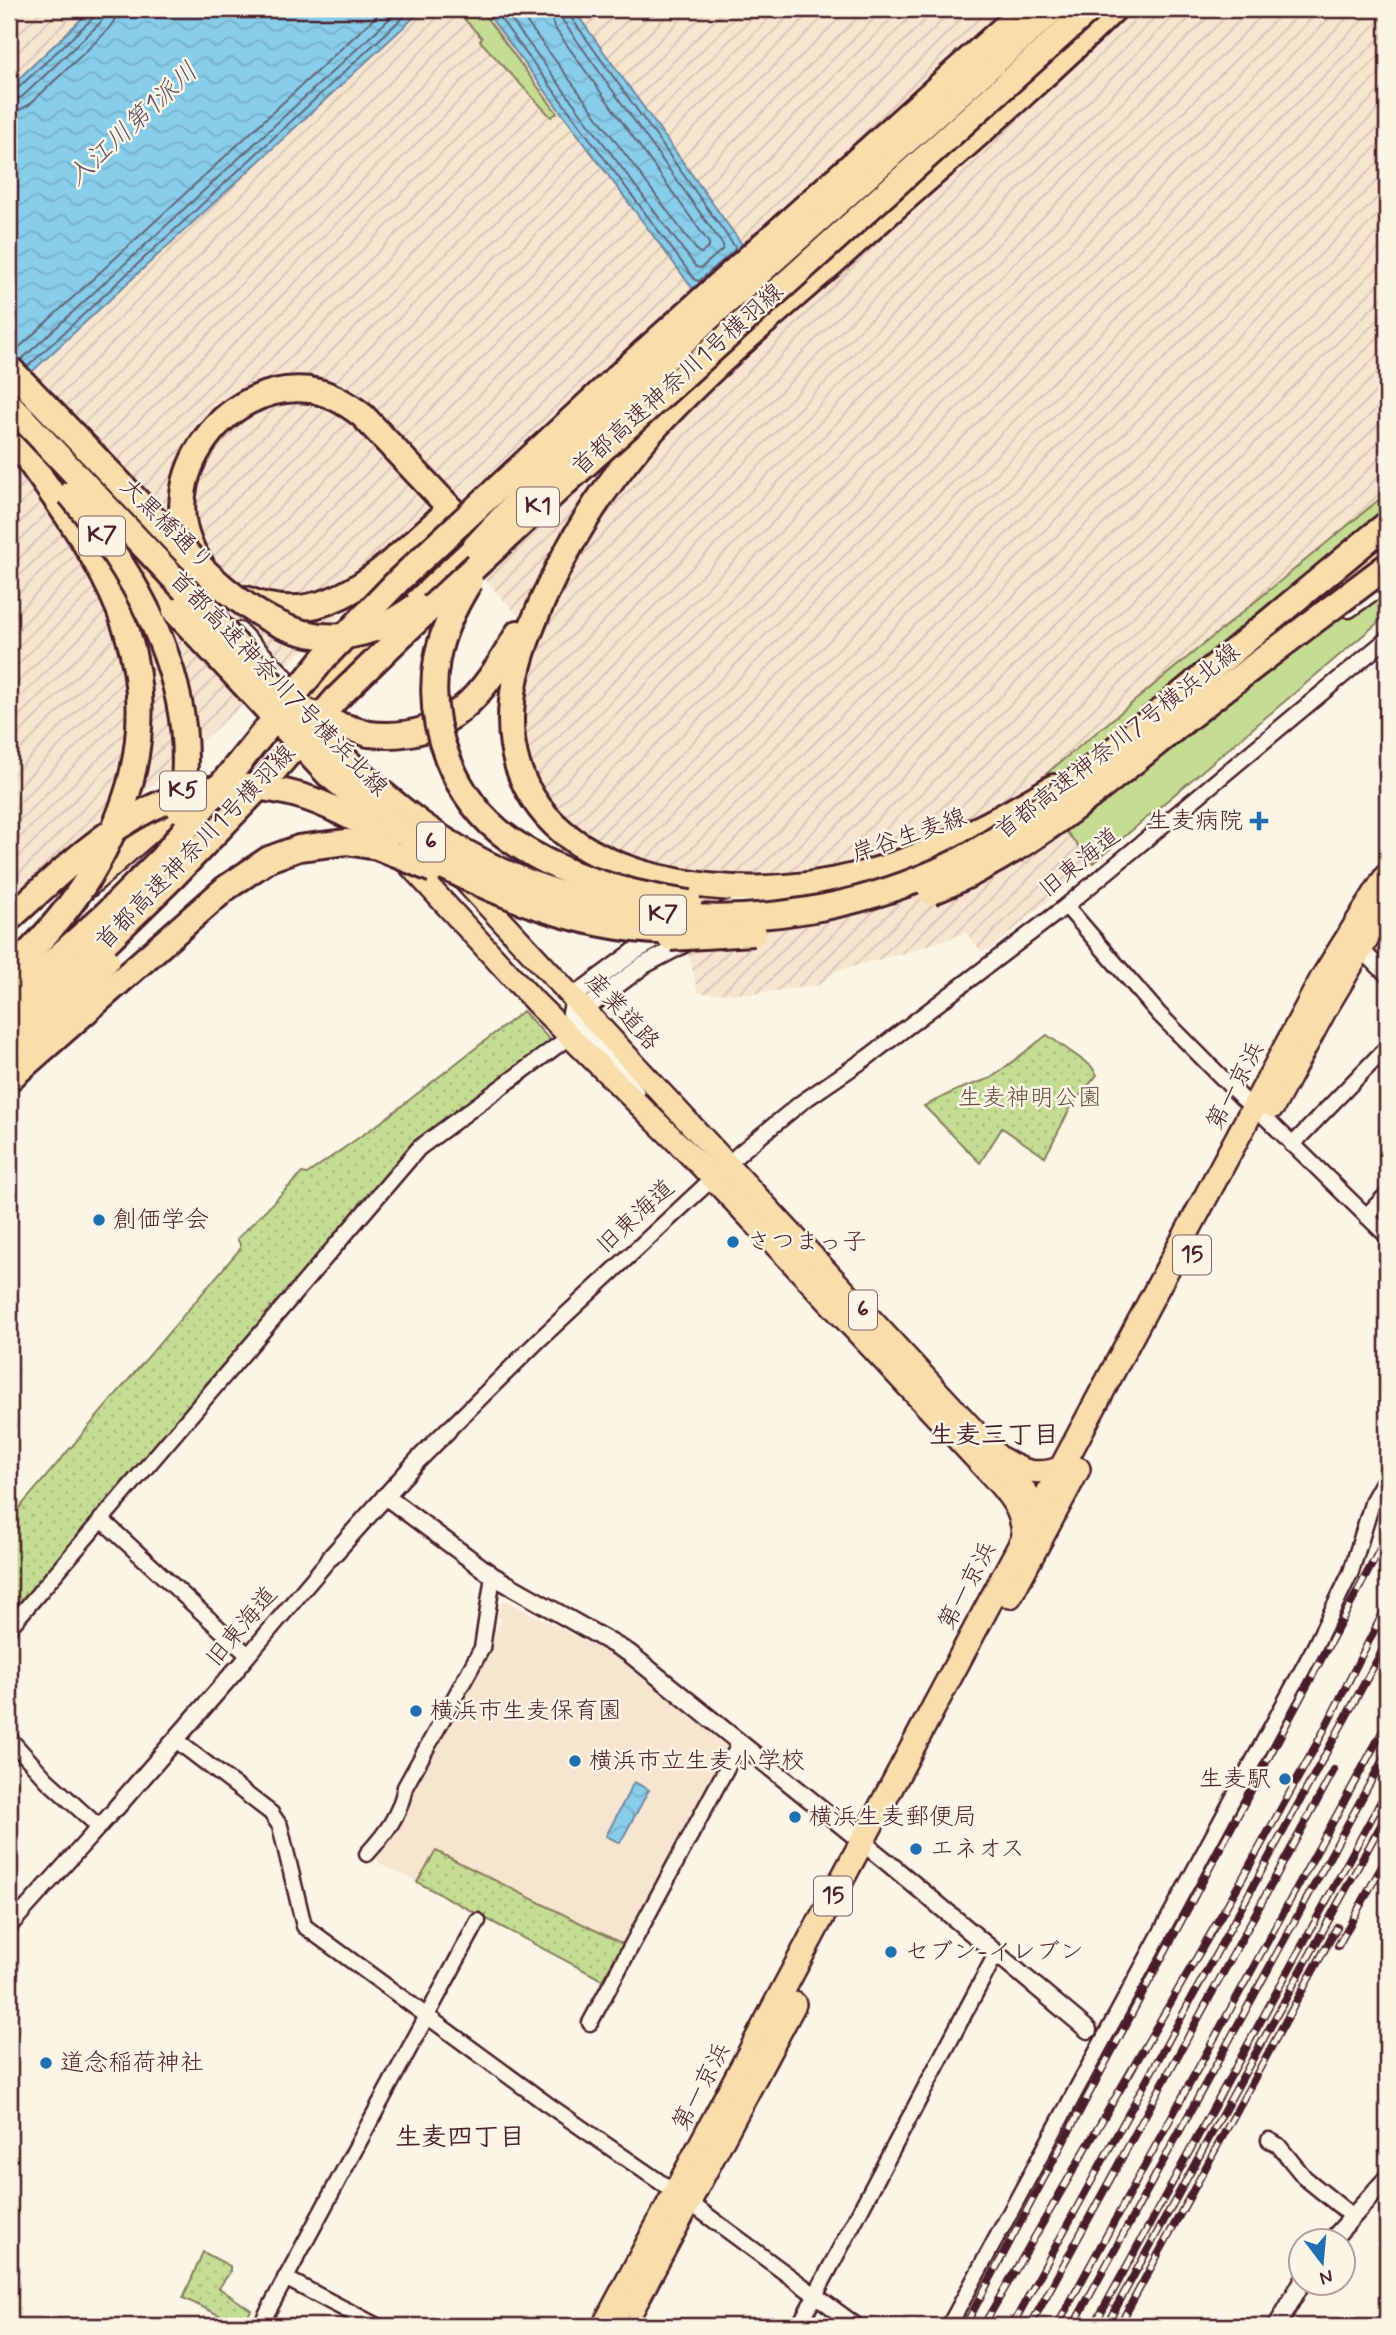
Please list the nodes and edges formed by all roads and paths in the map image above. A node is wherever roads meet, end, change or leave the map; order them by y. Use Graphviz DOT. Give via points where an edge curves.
graph roads {
  1 [pos="1025,9"];
  2 [pos="1054,9"];
  3 [pos="1090,9"];
  4 [pos="1114,9"];
  5 [pos="894,186"];
  6 [pos="645,351"];
  7 [pos="9,368"];
  8 [pos="9,398"];
  9 [pos="626,399"];
  10 [pos="9,404"];
  11 [pos="9,426"];
  12 [pos="9,433"];
  13 [pos="9,439"];
  14 [pos="29,461"];
  15 [pos="467,526"];
  16 [pos="1387,526"];
  17 [pos="1387,542"];
  18 [pos="567,551"];
  19 [pos="1387,566"];
  20 [pos="1387,582"];
  21 [pos="1319,595"];
  22 [pos="175,611"];
  23 [pos="1387,639"];
  24 [pos="371,645"];
  25 [pos="1238,648"];
  26 [pos="292,684"];
  27 [pos="312,705"];
  28 [pos="270,707"];
  29 [pos="290,728"];
  30 [pos="216,773"];
  31 [pos="1048,828"];
  32 [pos="1387,875"];
  33 [pos="878,894"];
  34 [pos="1387,905"];
  35 [pos="1066,906"];
  36 [pos="9,919"];
  37 [pos="754,933"];
  38 [pos="1360,948"];
  39 [pos="9,957"];
  40 [pos="9,972"];
  41 [pos="1387,975"];
  42 [pos="9,1001"];
  43 [pos="536,1003"];
  44 [pos="576,1006"];
  45 [pos="9,1029"];
  46 [pos="569,1037"];
  47 [pos="1387,1047"];
  48 [pos="9,1057"];
  49 [pos="9,1079"];
  50 [pos="1260,1112"];
  51 [pos="660,1125"];
  52 [pos="1292,1144"];
  53 [pos="719,1171"];
  54 [pos="1387,1194"];
  55 [pos="1366,1216"];
  56 [pos="1387,1236"];
  57 [pos="448,1430"];
  58 [pos="994,1465"];
  59 [pos="1069,1471"];
  60 [pos="1387,1475"];
  61 [pos="385,1496"];
  62 [pos="1038,1503"];
  63 [pos="101,1519"];
  64 [pos="1033,1537"];
  65 [pos="331,1557"];
  66 [pos="493,1576"];
  67 [pos="9,1628"];
  68 [pos="248,1655"];
  69 [pos="236,1670"];
  70 [pos="9,1738"];
  71 [pos="177,1741"];
  72 [pos="740,1743"];
  73 [pos="116,1808"];
  74 [pos="99,1827"];
  75 [pos="868,1847"];
  76 [pos="367,1854"];
  77 [pos="478,1921"];
  78 [pos="9,1927"];
  79 [pos="996,1954"];
  80 [pos="426,2017"];
  81 [pos="590,2023"];
  82 [pos="1088,2030"];
  83 [pos="1104,2041"];
  84 [pos="1269,2140"];
  85 [pos="1387,2178"];
  86 [pos="682,2197"];
  87 [pos="1352,2216"];
  88 [pos="1344,2226"];
  89 [pos="285,2278"];
  90 [pos="815,2295"];
  91 [pos="1294,2296"];
  92 [pos="260,2326"];
  93 [pos="377,2326"];
  94 [pos="604,2326"];
  95 [pos="623,2326"];
  96 [pos="799,2326"];
  97 [pos="857,2326"];
  98 [pos="950,2326"];
  99 [pos="1277,2326"];
  1 -- 6 [label="highway, 首都高速神奈川1号横羽線 / K1, bridge"];
  2 -- 9 [label="highway, bridge" via="728,301"];
  3 -- 5 [label="highway, 首都高速神奈川1号横羽線 / K1, bridge"];
  4 -- 18 [label="highway" via="687,396 609,484"];
  5 -- 24 [label="highway, bridge" via="760,287"];
  5 -- 45 [label="highway, 首都高速神奈川1号横羽線 / K1, bridge" via="384,651 190,860"];
  6 -- 15 [label="highway, bridge" via="559,415 371,579 335,600 304,608 272,608 221,584 193,553 184,526 185,484 201,443 232,411 262,396 293,390 324,394 363,416"];
  6 -- 42 [label="highway, 首都高速神奈川1号横羽線 / K1, bridge" via="364,614 162,858"];
  7 -- 9 [label="highway, bridge" via="226,592 265,619 294,631 324,636 368,631 414,608 448,578 533,485"];
  8 -- 26 [label="street, 大黒橋通り"];
  9 -- 31 [label="highway, bridge" via="485,560 458,600 442,639 435,677 441,735 460,783 488,821 531,852 618,887 694,904 773,910 833,908 911,891 965,872"];
  10 -- 33 [label="highway, 首都高速神奈川7号横浜北線 / K7, bridge" via="340,754 394,803 455,846 547,889 660,915 722,919 784,915"];
  11 -- 48 [label="highway, K5, bridge" via="90,517 141,598 174,680 185,766 172,843 142,910 99,970"];
  12 -- 28 [label="street, 大黒橋通り"];
  13 -- 14 [label="highway, K5"];
  14 -- 22 [label="highway, 首都高速神奈川7号横浜北線 / K7, bridge"];
  14 -- 40 [label="highway, K5, bridge" via="83,539 117,603 137,671 140,719 135,766 99,863 66,911"];
  15 -- 26 [label="main road"];
  16 -- 21 [label="street, 岸谷生麦線, bridge"];
  16 -- 25 [label="highway, 首都高速神奈川7号横浜北線 / K7, bridge"];
  17 -- 21 [label="highway"];
  18 -- 22 [label="highway, bridge" via="477,697 447,721 403,735 357,732 314,715 244,672"];
  18 -- 25 [label="highway, bridge" via="533,624 514,686 511,731 520,772 547,818 580,846 638,872 704,886 753,889 817,884 877,872 945,846 1075,773"];
  19 -- 31 [label="highway, 首都高速神奈川7号横浜北線 / K7, bridge"];
  20 -- 44 [label="street, 岸谷生麦線, bridge" via="1044,822 995,849 891,891 705,936 664,953 608,991"];
  21 -- 44 [label="street, 岸谷生麦線, bridge" via="1081,773 1006,823 888,872 741,905 697,920 652,940 598,977"];
  22 -- 37 [label="highway, 首都高速神奈川7号横浜北線 / K7, bridge" via="345,790 398,829 473,874 531,901 582,917 664,931"];
  23 -- 35 [label="street, 旧東海道"];
  24 -- 27 [label="main road"];
  25 -- 33 [label="highway, 首都高速神奈川7号横浜北線 / K7, bridge" via="1004,835 940,870"];
  26 -- 27 [label="main road, 産業道路 / 6"];
  26 -- 28 [label="main road"];
  27 -- 29 [label="main road"];
  27 -- 44 [label="main road, 産業道路 / 6"];
  28 -- 29 [label="street, 大黒橋通り"];
  28 -- 30 [label="main road"];
  29 -- 30 [label="main road"];
  29 -- 43 [label="main road, 産業道路 / 6" via="440,901"];
  30 -- 39 [label="main road"];
  31 -- 37 [label="highway, 首都高速神奈川7号横浜北線 / K7, bridge" via="967,876 905,902 815,926"];
  32 -- 50 [label="highway, 第一京浜 / 15" via="1323,977"];
  33 -- 36 [label="highway, bridge" via="817,913 743,928 663,932 613,927 505,894 306,798 237,787 186,795 140,812 94,843"];
  34 -- 38 [label="highway, 第一京浜 / 15"];
  35 -- 50 [label="street" via="1159,1014"];
  35 -- 53 [label="street, 旧東海道" via="802,1102"];
  37 -- 49 [label="highway, bridge" via="637,937 567,927 526,914 377,847 347,842 315,845 269,859 241,876"];
  38 -- 41 [label="street"];
  38 -- 50 [label="highway, 第一京浜 / 15"];
  43 -- 44 [label="street" via="552,1010"];
  43 -- 46 [label="main road, 産業道路 / 6"];
  44 -- 51 [label="street" via="580,1028 625,1076"];
  44 -- 53 [label="main road, 産業道路 / 6"];
  46 -- 51 [label="main road, 産業道路 / 6"];
  46 -- 63 [label="street" via="419,1148"];
  47 -- 52 [label="street"];
  50 -- 52 [label="street"];
  50 -- 59 [label="highway, 第一京浜 / 15"];
  51 -- 53 [label="main road, 産業道路 / 6"];
  52 -- 55 [label="street"];
  53 -- 57 [label="street, 旧東海道"];
  53 -- 58 [label="main road, 産業道路 / 6"];
  54 -- 55 [label="street"];
  55 -- 56 [label="street"];
  57 -- 61 [label="street, 旧東海道"];
  58 -- 59 [label="main road, 産業道路 / 6" via="1040,1473"];
  58 -- 62 [label="main road, 産業道路 / 6"];
  58 -- 64 [label="main road, 産業道路 / 6"];
  59 -- 62 [label="highway, 第一京浜 / 15"];
  59 -- 64 [label="highway, 第一京浜 / 15"];
  60 -- 83 [label="street" via="1373,1500 1351,1572 1314,1648"];
  61 -- 65 [label="street, 旧東海道"];
  61 -- 66 [label="street"];
  62 -- 64 [label="highway, 第一京浜 / 15"];
  63 -- 67 [label="street"];
  63 -- 68 [label="street"];
  64 -- 75 [label="highway, 第一京浜 / 15"];
  65 -- 68 [label="street, 旧東海道"];
  66 -- 72 [label="street" via="629,1653"];
  66 -- 76 [label="street" via="482,1648 405,1787 401,1807"];
  68 -- 69 [label="street, 旧東海道"];
  69 -- 71 [label="street, 旧東海道"];
  70 -- 74 [label="street"];
  71 -- 73 [label="street, 旧東海道"];
  71 -- 80 [label="street" via="271,1813 280,1826 304,1926"];
  72 -- 75 [label="street"];
  72 -- 81 [label="street"];
  73 -- 74 [label="street, 旧東海道"];
  74 -- 78 [label="street, 旧東海道"];
  75 -- 79 [label="street"];
  75 -- 86 [label="highway, 第一京浜 / 15"];
  77 -- 80 [label="street"];
  79 -- 82 [label="street"];
  79 -- 90 [label="street"];
  80 -- 86 [label="street"];
  80 -- 89 [label="street"];
  82 -- 83 [label="street"];
  83 -- 98 [label="street"];
  84 -- 87 [label="street" via="1305,2178"];
  85 -- 87 [label="street"];
  86 -- 90 [label="street"];
  86 -- 94 [label="highway, 第一京浜 / 15"];
  86 -- 95 [label="highway, 第一京浜 / 15"];
  87 -- 88 [label="street"];
  89 -- 92 [label="street"];
  89 -- 93 [label="street"];
  90 -- 96 [label="street"];
  90 -- 97 [label="street"];
  91 -- 99 [label="street"];
}
